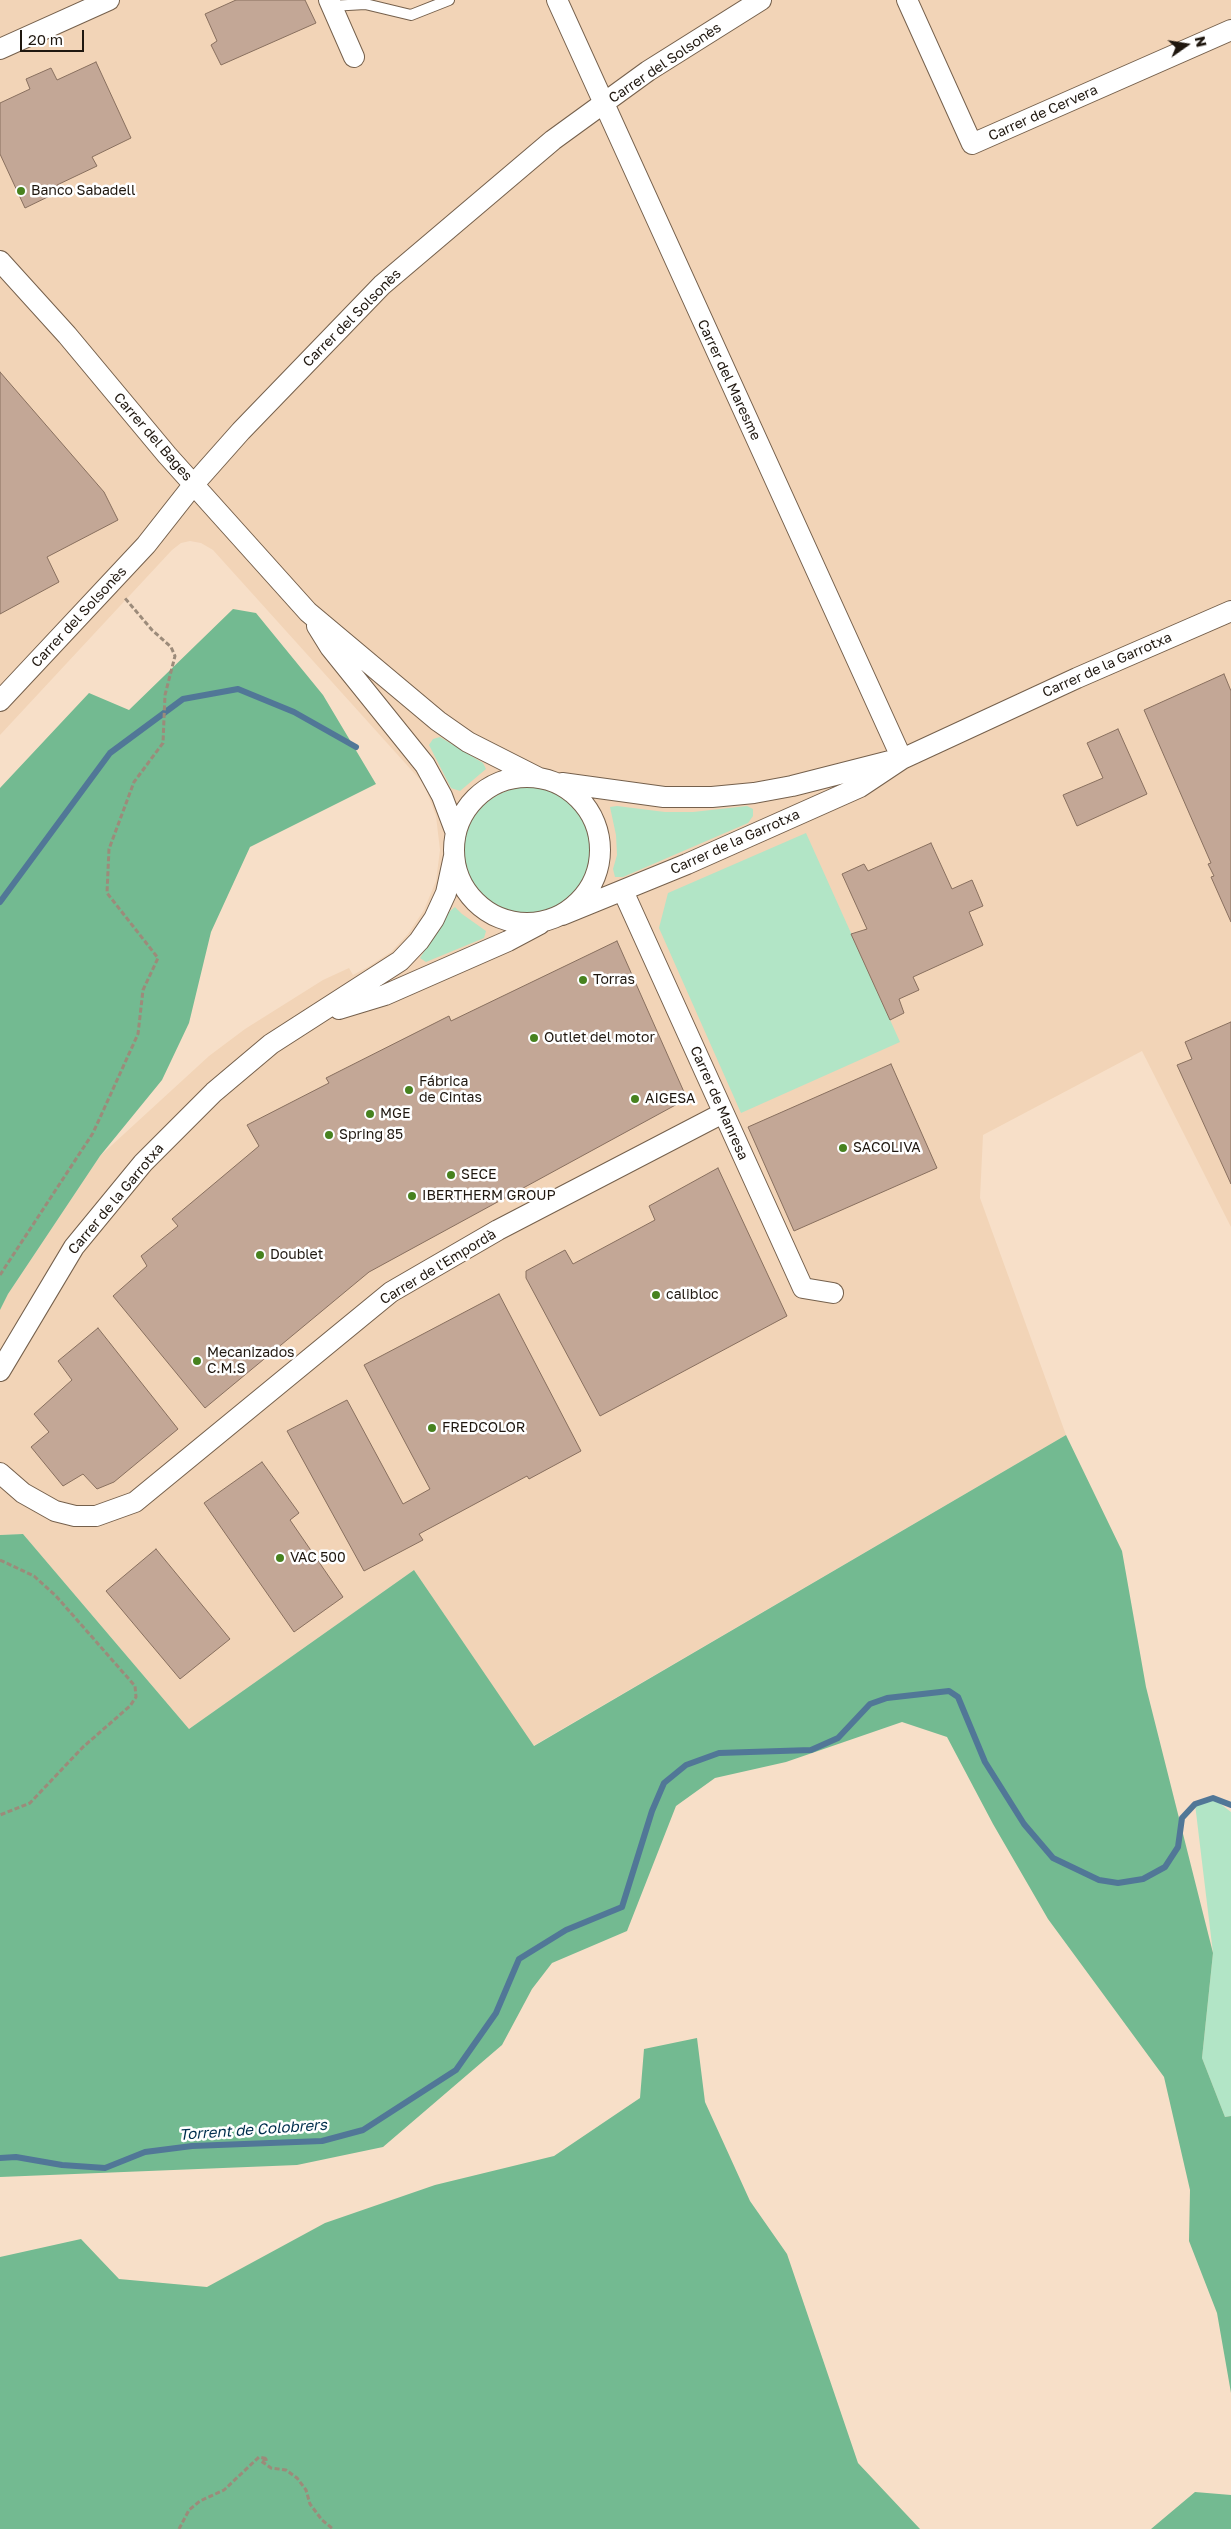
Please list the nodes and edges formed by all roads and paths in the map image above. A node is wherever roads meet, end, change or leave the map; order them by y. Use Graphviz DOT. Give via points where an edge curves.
graph roads {
  1 [pos="109,0"];
  2 [pos="449,0"];
  3 [pos="557,0"];
  4 [pos="761,0"];
  5 [pos="908,0"];
  6 [pos="333,2"];
  7 [pos="1231,30"];
  8 [pos="0,49"];
  9 [pos="354,57"];
  10 [pos="602,104"];
  11 [pos="0,261"];
  12 [pos="194,484"];
  13 [pos="129,592"];
  14 [pos="1231,611"];
  15 [pos="308,612"];
  16 [pos="0,701"];
  17 [pos="902,759"];
  18 [pos="547,780"];
  19 [pos="456,833"];
  20 [pos="454,856"];
  21 [pos="623,891"];
  22 [pos="562,915"];
  23 [pos="543,922"];
  24 [pos="311,1017"];
  25 [pos="723,1113"];
  26 [pos="0,1275"];
  27 [pos="832,1293"];
  28 [pos="0,1371"];
  29 [pos="0,1473"];
  30 [pos="0,1560"];
  31 [pos="0,1815"];
  32 [pos="179,2529"];
  33 [pos="333,2529"];
  1 -- 8 [label="street"];
  2 -- 6 [label="lane" via="411,15 365,4"];
  3 -- 10 [label="street, Carrer del Maresme"];
  4 -- 10 [label="street, Carrer del Solsonès"];
  5 -- 7 [label="street, Carrer de Cervera" via="972,144"];
  6 -- 9 [label="street"];
  10 -- 12 [label="street, Carrer del Solsonès" via="553,140 382,285 240,431"];
  10 -- 17 [label="street, Carrer del Maresme"];
  11 -- 12 [label="street, Carrer del Bages"];
  12 -- 15 [label="street, Carrer del Bages"];
  12 -- 16 [label="street, Carrer del Solsonès" via="146,545"];
  13 -- 26 [label="path" via="123,598 175,656 165,695 163,743 134,782 109,849 107,893 158,958 143,990 138,1034 93,1133"];
  14 -- 17 [label="street, Carrer de la Garrotxa"];
  15 -- 18 [label="street, Carrer del Bages" via="438,721 468,742"];
  15 -- 19 [label="street, Carrer del Bages" via="330,648 425,765 442,796"];
  17 -- 18 [label="street, Carrer de la Garrotxa" via="792,786 712,796 664,796"];
  17 -- 21 [label="street, Carrer de la Garrotxa" via="860,787"];
  18 -- 19 [label="street" via="520,777 487,789 473,801"];
  18 -- 22 [label="street" via="573,793 587,808 597,826 601,846 599,867 592,886 579,903"];
  19 -- 20 [label="street"];
  20 -- 23 [label="street" via="459,876 469,895 484,909 502,919 522,924"];
  20 -- 24 [label="street, Carrer de la Garrotxa" via="446,893 419,941 400,961"];
  21 -- 22 [label="street, Carrer de la Garrotxa"];
  21 -- 25 [label="street, Carrer de Manresa"];
  22 -- 23 [label="street"];
  23 -- 24 [label="street, Carrer de la Garrotxa" via="508,941 385,995"];
  24 -- 28 [label="street, Carrer de la Garrotxa" via="271,1044 214,1092 143,1163 74,1248"];
  25 -- 27 [label="street, Carrer de Manresa" via="803,1288"];
  25 -- 29 [label="street, Carrer de l'Empordà" via="498,1230 391,1292 135,1502 96,1516 55,1512 23,1493"];
  30 -- 31 [label="path" via="34,1576 56,1596 135,1686 136,1697 30,1803"];
  32 -- 33 [label="path" via="189,2510 224,2490 259,2457 268,2459 261,2461 271,2468 286,2470 297,2478 306,2490 310,2504"];
}
